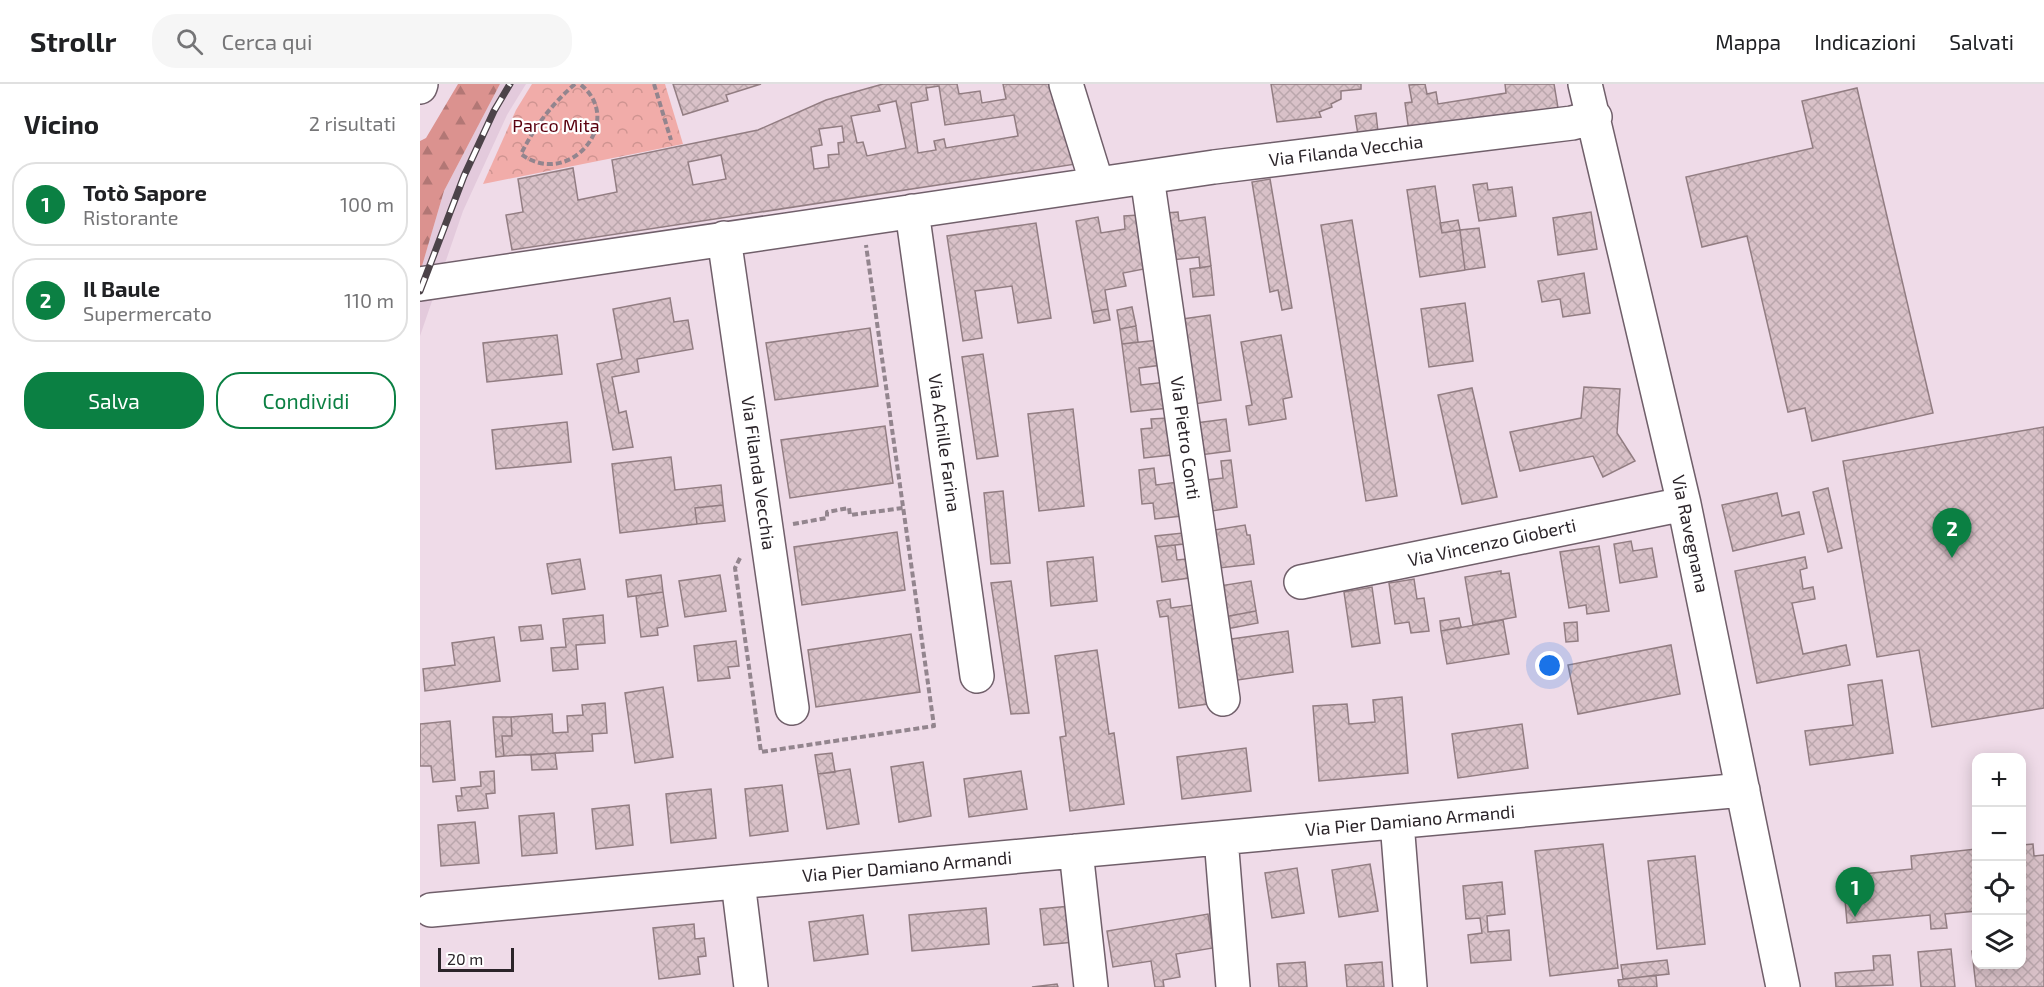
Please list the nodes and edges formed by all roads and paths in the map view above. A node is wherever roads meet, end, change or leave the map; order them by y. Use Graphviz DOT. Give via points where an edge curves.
graph roads {
  1 [pos="575,84"];
  2 [pos="580,84"];
  3 [pos="654,84"];
  4 [pos="1066,84"];
  5 [pos="1585,84"];
  6 [pos="1595,117"];
  7 [pos="671,140"];
  8 [pos="1147,177"];
  9 [pos="1097,184"];
  10 [pos="912,211"];
  11 [pos="862,218"];
  12 [pos="724,238"];
  13 [pos="420,284"];
  14 [pos="1684,504"];
  15 [pos="903,508"];
  16 [pos="786,525"];
  17 [pos="742,553"];
  18 [pos="1301,582"];
  19 [pos="977,676"];
  20 [pos="1223,699"];
  21 [pos="792,708"];
  22 [pos="1743,790"];
  23 [pos="1397,822"];
  24 [pos="1221,838"];
  25 [pos="1077,852"];
  26 [pos="738,882"];
  27 [pos="431,910"];
  28 [pos="751,987"];
  29 [pos="1091,987"];
  30 [pos="1233,987"];
  31 [pos="1410,987"];
  32 [pos="1783,987"];
  1 -- 2 [label="path" via="555,101 527,141 521,154 533,163 566,162 593,140 598,125 596,111 592,95"];
  3 -- 7 [label="path"];
  4 -- 9 [label="street"];
  5 -- 6 [label="street, Via Ravegnana"];
  6 -- 8 [label="street, Via Filanda Vecchia"];
  6 -- 14 [label="street, Via Ravegnana"];
  8 -- 9 [label="street, Via Filanda Vecchia"];
  8 -- 20 [label="street, Via Pietro Conti"];
  9 -- 10 [label="street, Via Filanda Vecchia"];
  10 -- 11 [label="street, Via Filanda Vecchia"];
  10 -- 19 [label="street, Via Achille Farina"];
  11 -- 12 [label="street, Via Filanda Vecchia"];
  11 -- 15 [label="path"];
  12 -- 13 [label="street, Via Filanda Vecchia"];
  12 -- 21 [label="street, Via Filanda Vecchia"];
  14 -- 18 [label="street, Via Vincenzo Gioberti"];
  14 -- 22 [label="street, Via Ravegnana"];
  15 -- 16 [label="path" via="850,515 849,508 827,512 827,518"];
  15 -- 17 [label="path" via="934,726 761,752 735,568"];
  22 -- 23 [label="street, Via Pier Damiano Armandi"];
  22 -- 32 [label="street, Via Ravegnana"];
  23 -- 24 [label="street, Via Pier Damiano Armandi"];
  23 -- 31 [label="street"];
  24 -- 25 [label="street, Via Pier Damiano Armandi"];
  24 -- 30 [label="street"];
  25 -- 26 [label="street, Via Pier Damiano Armandi"];
  25 -- 29 [label="street"];
  26 -- 27 [label="street, Via Pier Damiano Armandi"];
  26 -- 28 [label="street"];
}
